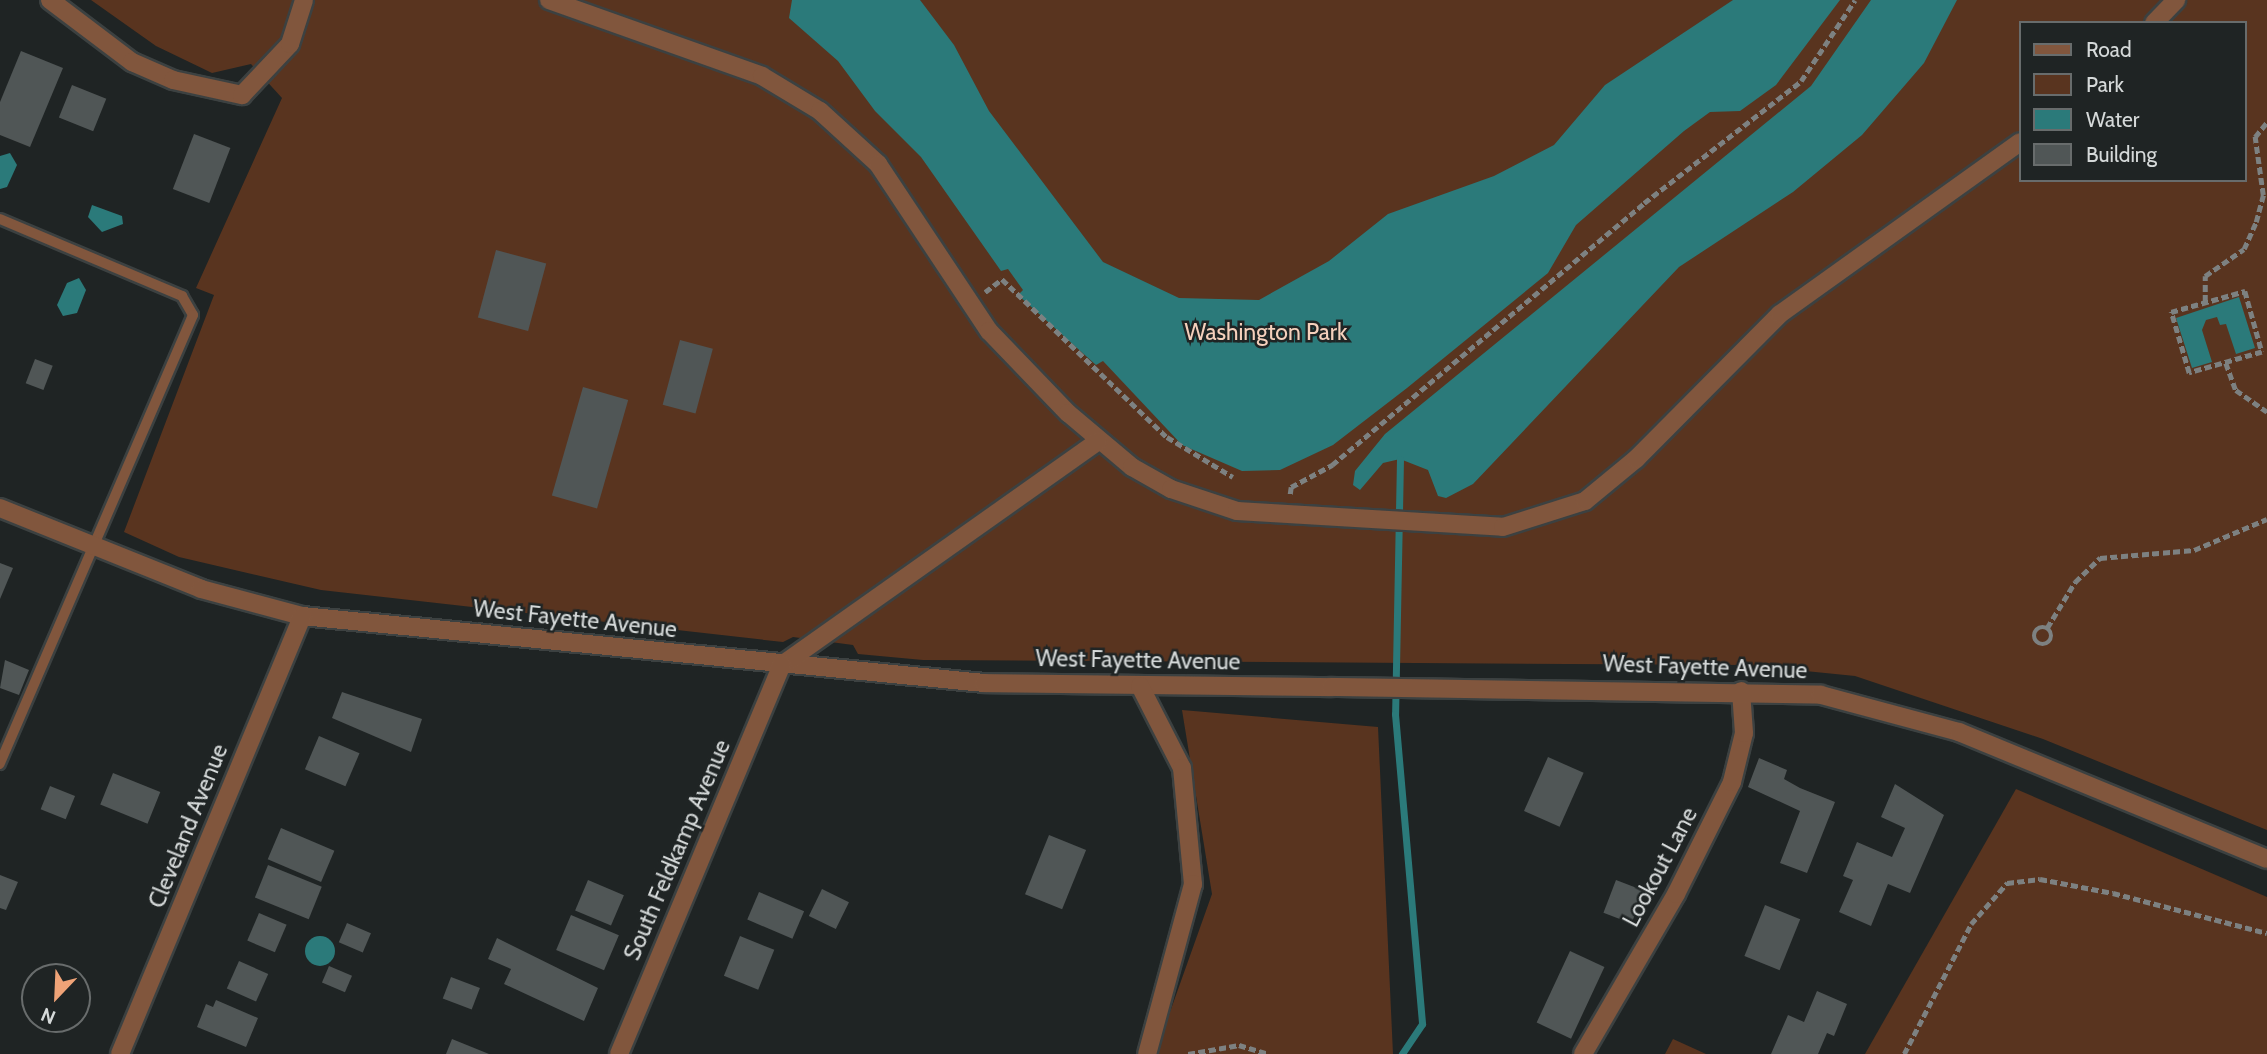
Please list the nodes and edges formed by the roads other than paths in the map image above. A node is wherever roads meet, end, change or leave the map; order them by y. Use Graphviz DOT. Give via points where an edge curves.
graph roads {
  1 [pos="50,0"];
  2 [pos="304,0"];
  3 [pos="549,0"];
  4 [pos="2176,0"];
  5 [pos="2156,21"];
  6 [pos="2018,143"];
  7 [pos="0,219"];
  8 [pos="1097,441"];
  9 [pos="0,508"];
  10 [pos="90,545"];
  11 [pos="302,616"];
  12 [pos="782,665"];
  13 [pos="1140,686"];
  14 [pos="1741,691"];
  15 [pos="0,764"];
  16 [pos="2267,859"];
  17 [pos="120,1054"];
  18 [pos="619,1054"];
  19 [pos="1147,1054"];
  20 [pos="1583,1054"];
  1 -- 2 [label="street" via="132,61 173,80 242,95 290,44"];
  3 -- 8 [label="street" via="762,76 820,111 878,164 989,331"];
  4 -- 5 [label="street"];
  6 -- 8 [label="street" via="1780,314 1628,467 1585,501 1503,527 1217,507 1171,489"];
  7 -- 10 [label="lane" via="182,296 193,315"];
  8 -- 12 [label="street"];
  9 -- 10 [label="street, West Fayette Avenue"];
  10 -- 11 [label="street, West Fayette Avenue" via="201,589"];
  10 -- 15 [label="lane"];
  11 -- 12 [label="street, West Fayette Avenue"];
  11 -- 17 [label="street, Cleveland Avenue"];
  12 -- 13 [label="street, West Fayette Avenue" via="984,683"];
  12 -- 18 [label="street, South Feldkamp Avenue"];
  13 -- 14 [label="street, West Fayette Avenue"];
  13 -- 19 [label="street" via="1182,768 1193,884"];
  14 -- 16 [label="street, West Fayette Avenue" via="1821,695 1959,732"];
  14 -- 20 [label="street, Lookout Lane" via="1744,733 1732,782 1676,894"];
}
